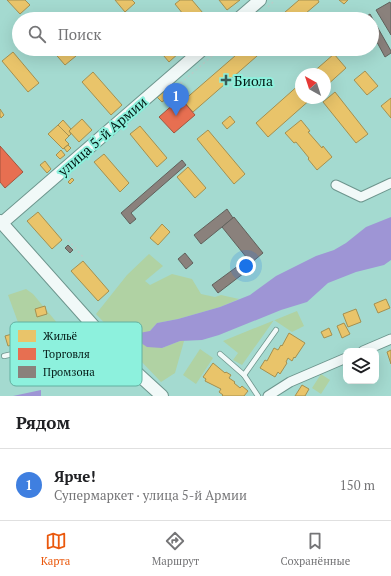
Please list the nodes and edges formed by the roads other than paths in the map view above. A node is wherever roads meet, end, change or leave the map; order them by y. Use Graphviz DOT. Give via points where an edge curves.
graph roads {
  1 [pos="260,0"];
  2 [pos="246,12"];
  3 [pos="195,56"];
  4 [pos="391,183"];
  5 [pos="336,185"];
  6 [pos="1,223"];
  7 [pos="91,322"];
  8 [pos="276,330"];
  9 [pos="391,339"];
  10 [pos="370,348"];
  11 [pos="220,354"];
  12 [pos="10,355"];
  13 [pos="4,356"];
  14 [pos="343,359"];
  15 [pos="244,375"];
  16 [pos="142,377"];
  17 [pos="162,396"];
  18 [pos="258,396"];
  19 [pos="268,396"];
  1 -- 2 [label="main road"];
  3 -- 6 [label="main road, улица 5-й Армии"];
  4 -- 5 [label="street" via="361,197"];
  6 -- 7 [label="main road"];
  8 -- 15 [label="lane"];
  9 -- 10 [label="street"];
  11 -- 15 [label="lane"];
  12 -- 13 [label="lane"];
  14 -- 19 [label="street" via="290,382"];
  15 -- 18 [label="lane"];
  16 -- 17 [label="main road"];
}
